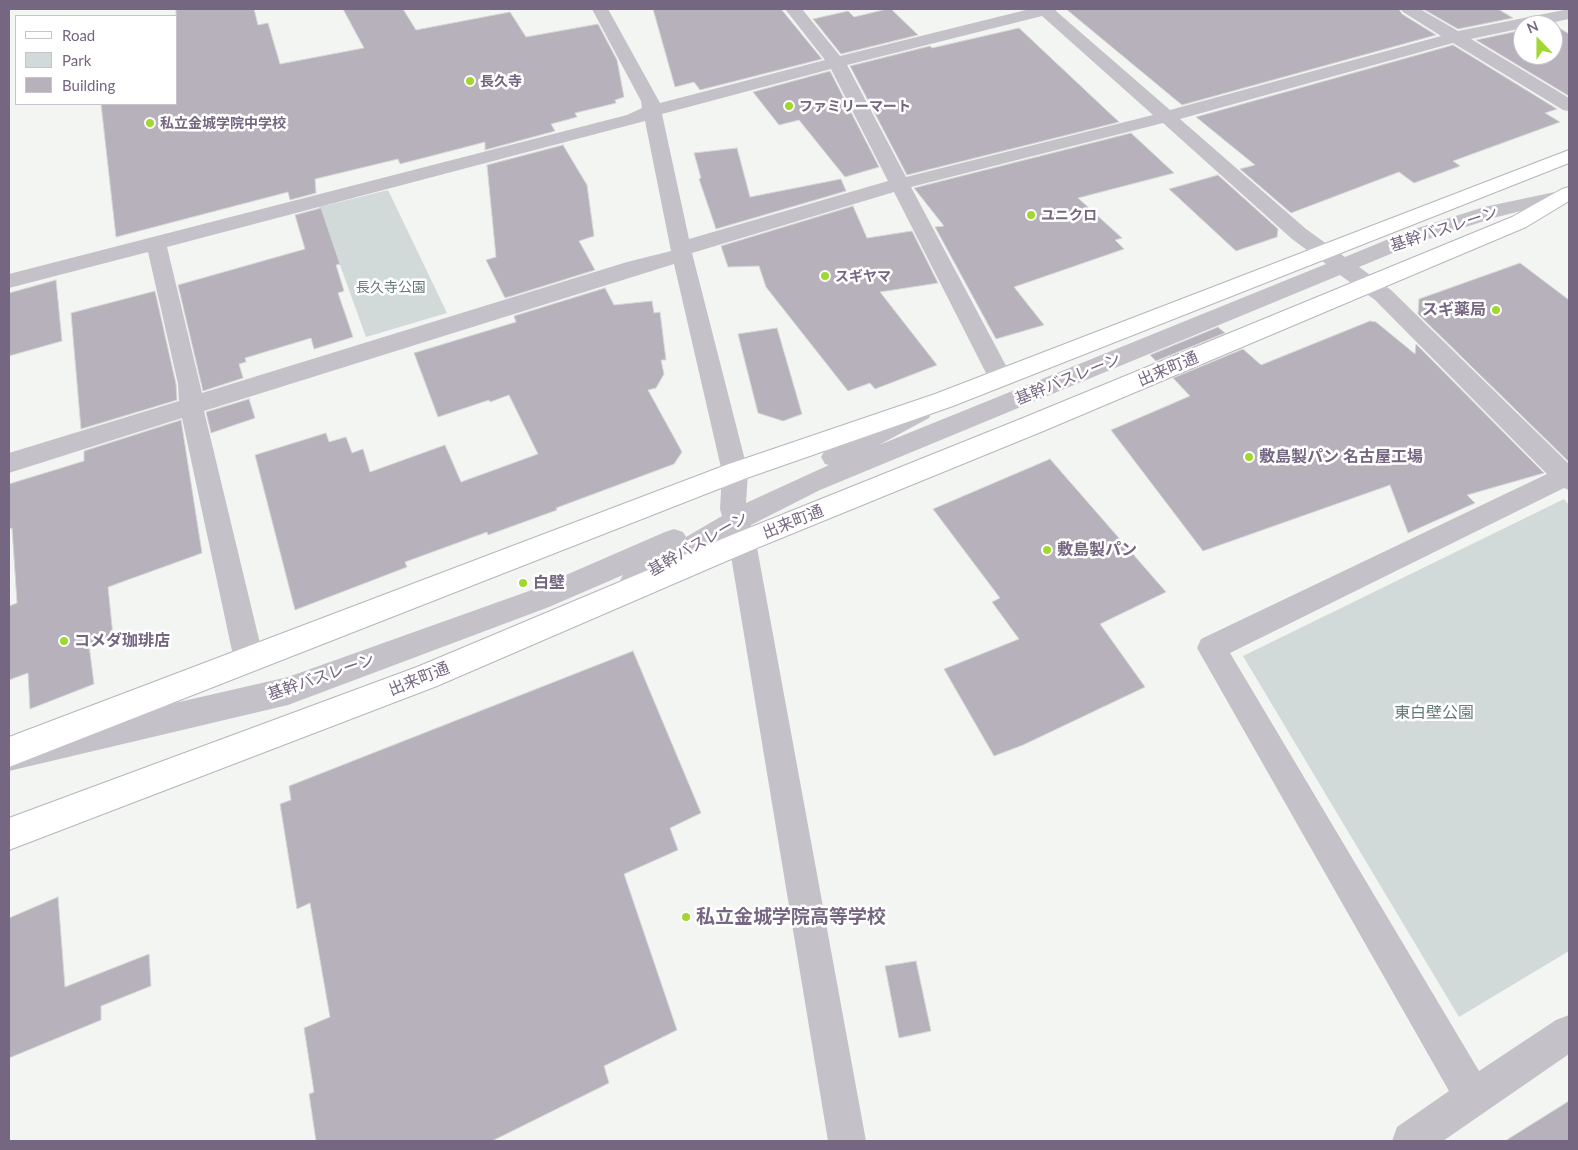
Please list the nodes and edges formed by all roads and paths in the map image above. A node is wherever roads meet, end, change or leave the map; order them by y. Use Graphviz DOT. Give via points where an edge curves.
graph roads {
  1 [pos="600,9"];
  2 [pos="793,9"];
  3 [pos="1046,9"];
  4 [pos="1409,9"];
  5 [pos="1569,14"];
  6 [pos="1456,37"];
  7 [pos="837,63"];
  8 [pos="1569,106"];
  9 [pos="651,111"];
  10 [pos="1166,117"];
  11 [pos="1569,156"];
  12 [pos="900,184"];
  13 [pos="1568,193"];
  14 [pos="156,243"];
  15 [pos="682,252"];
  16 [pos="1333,260"];
  17 [pos="9,282"];
  18 [pos="1369,284"];
  19 [pos="1000,377"];
  20 [pos="944,400"];
  21 [pos="191,405"];
  22 [pos="9,463"];
  23 [pos="735,472"];
  24 [pos="1567,478"];
  25 [pos="738,524"];
  26 [pos="249,660"];
  27 [pos="9,754"];
  28 [pos="9,834"];
  29 [pos="1569,1033"];
  30 [pos="1473,1097"];
  31 [pos="846,1141"];
  32 [pos="1411,1141"];
  1 -- 9 [label="street" via="650,101"];
  2 -- 7 [label="street"];
  3 -- 7 [label="street"];
  3 -- 10 [label="street"];
  4 -- 6 [label="street"];
  5 -- 6 [label="street"];
  6 -- 8 [label="street"];
  6 -- 10 [label="street"];
  7 -- 9 [label="street"];
  7 -- 12 [label="street"];
  9 -- 14 [label="street" via="634,119"];
  9 -- 15 [label="street"];
  10 -- 12 [label="street"];
  10 -- 16 [label="street"];
  11 -- 16 [label="main road"];
  12 -- 15 [label="street"];
  12 -- 19 [label="street"];
  13 -- 16 [label="street, 基幹バスレーン" via="1491,212"];
  13 -- 18 [label="main road, 出来町通" via="1519,222"];
  14 -- 17 [label="street"];
  14 -- 21 [label="street" via="190,384"];
  15 -- 21 [label="street"];
  15 -- 23 [label="street"];
  16 -- 18 [label="street"];
  16 -- 19 [label="main road"];
  16 -- 25 [label="street, 基幹バスレーン" via="811,483"];
  18 -- 24 [label="street"];
  18 -- 25 [label="main road, 出来町通" via="1032,426"];
  19 -- 20 [label="main road"];
  20 -- 23 [label="main road"];
  20 -- 25 [label="street, 基幹バスレーン"];
  21 -- 22 [label="street"];
  21 -- 26 [label="street"];
  23 -- 25 [label="street"];
  23 -- 26 [label="main road"];
  24 -- 30 [label="street" via="1211,648"];
  25 -- 27 [label="street, 基幹バスレーン" via="660,547 539,598 288,691"];
  25 -- 28 [label="main road, 出来町通" via="588,608 427,677"];
  25 -- 31 [label="street"];
  26 -- 27 [label="main road"];
  29 -- 30 [label="street"];
  30 -- 32 [label="street"];
}
